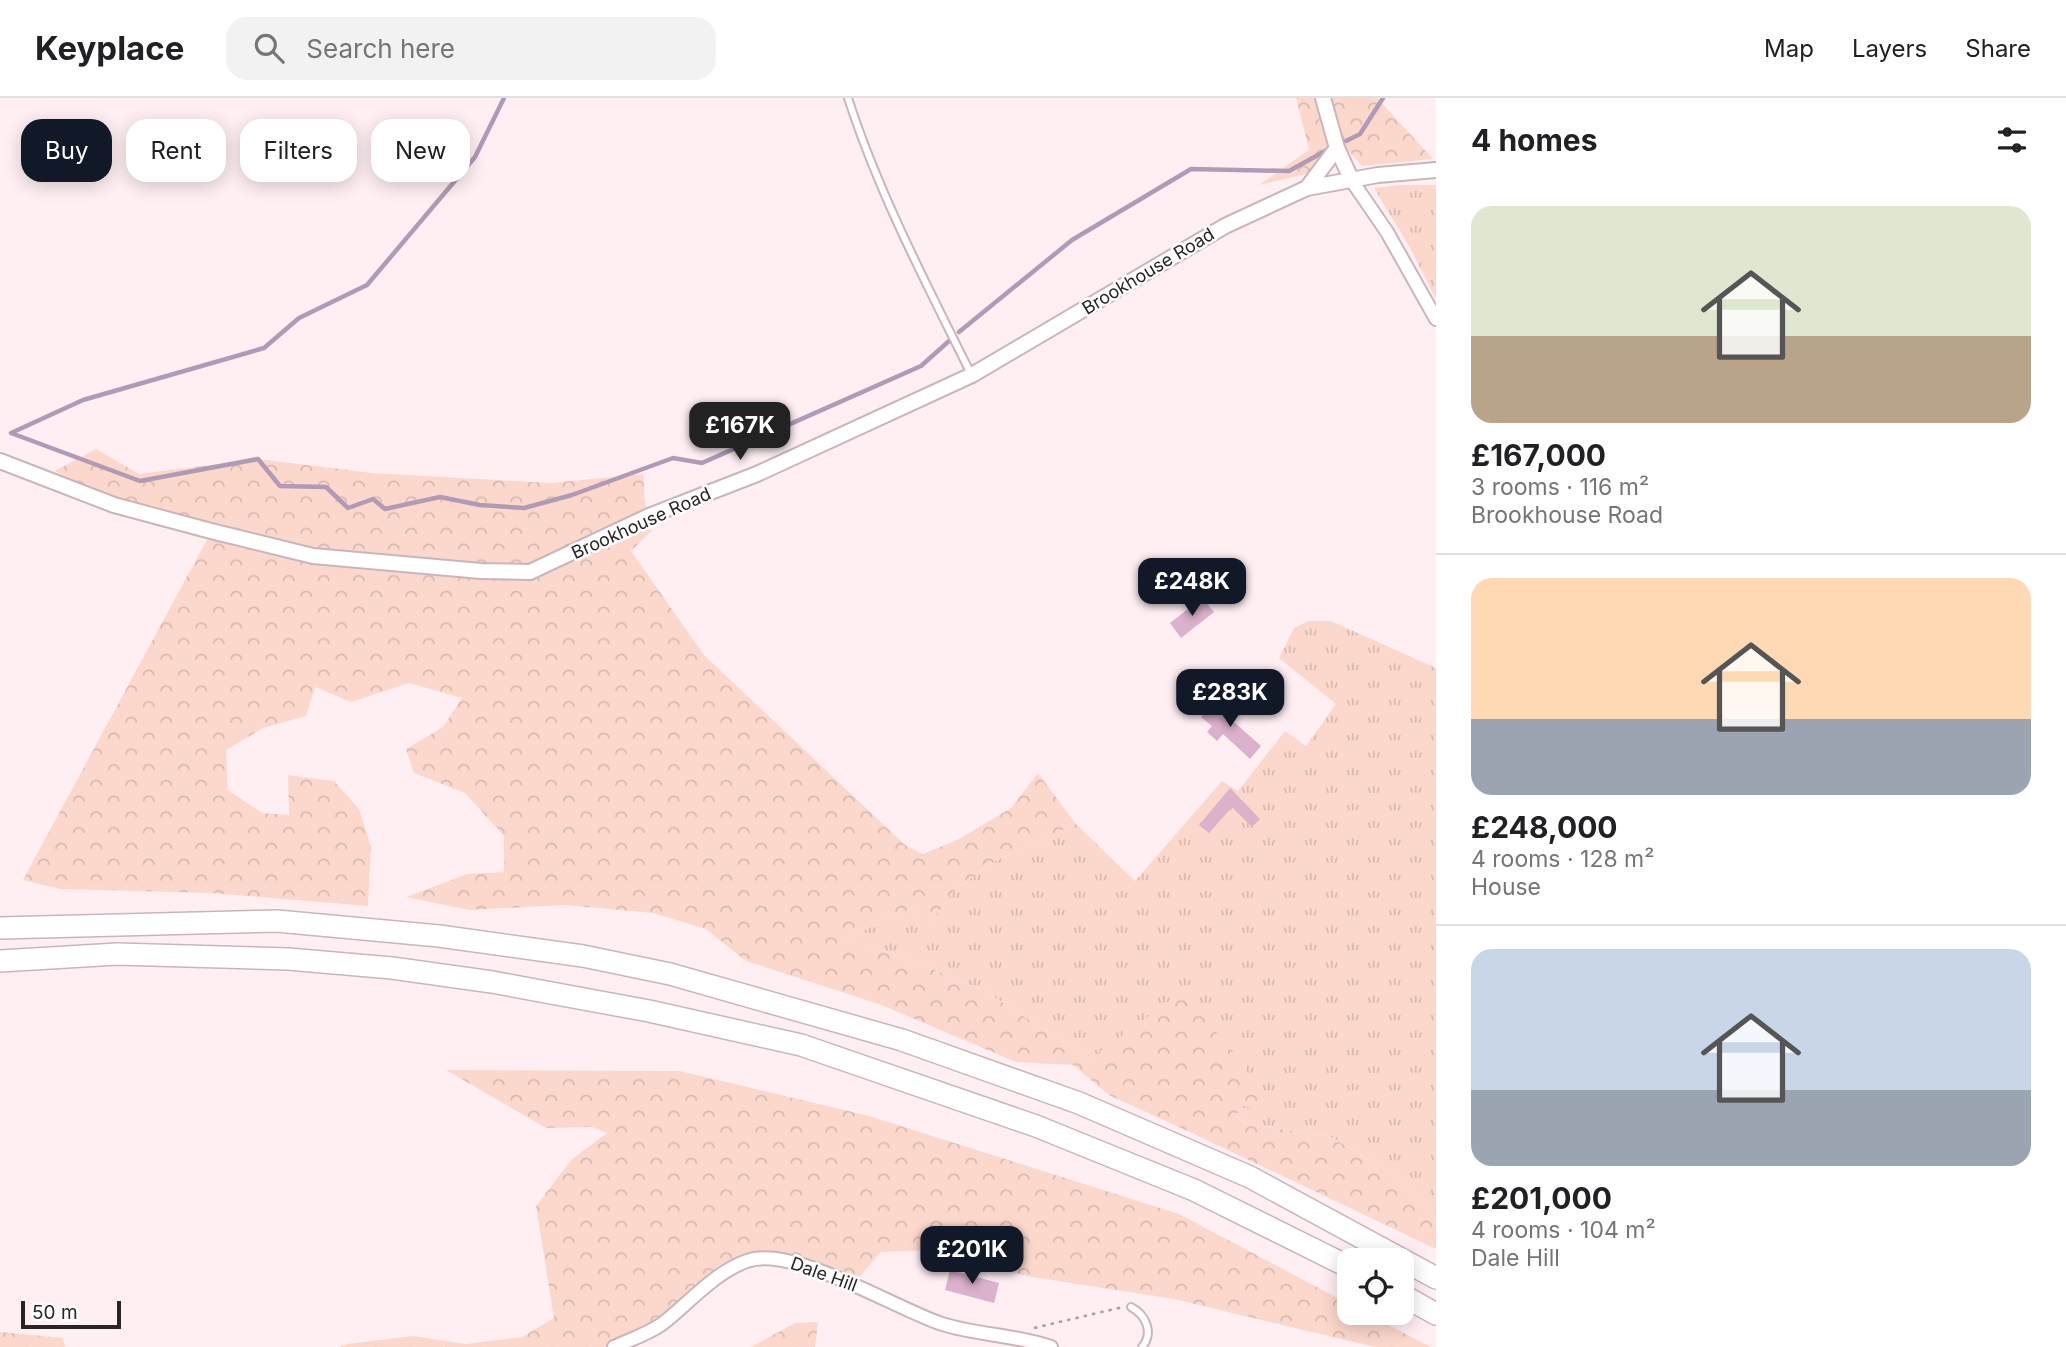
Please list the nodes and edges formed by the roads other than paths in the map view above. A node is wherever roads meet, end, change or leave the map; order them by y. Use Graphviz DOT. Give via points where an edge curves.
graph roads {
  1 [pos="848,98"];
  2 [pos="1323,98"];
  3 [pos="1337,148"];
  4 [pos="1436,170"];
  5 [pos="1352,181"];
  6 [pos="1307,188"];
  7 [pos="1436,319"];
  8 [pos="972,375"];
  9 [pos="0,461"];
  10 [pos="0,928"];
  11 [pos="0,961"];
  12 [pos="1337,1261"];
  13 [pos="1436,1278"];
  14 [pos="1414,1302"];
  15 [pos="1131,1307"];
  16 [pos="1436,1314"];
  17 [pos="614,1347"];
  18 [pos="1051,1347"];
  19 [pos="1142,1347"];
  1 -- 8 [label="lane" via="891,213"];
  2 -- 3 [label="street"];
  3 -- 5 [label="street"];
  3 -- 6 [label="street"];
  4 -- 5 [label="street, Brookhouse Road"];
  5 -- 6 [label="street, Brookhouse Road"];
  5 -- 7 [label="street"];
  6 -- 8 [label="street, Brookhouse Road" via="1225,226"];
  8 -- 9 [label="street, Brookhouse Road" via="530,572 313,556 114,505"];
  10 -- 13 [label="highway" via="277,921 439,936 583,956 670,974 902,1040 1079,1103 1250,1177"];
  11 -- 12 [label="highway" via="117,954 301,960 492,982 675,1016 801,1045 1036,1126 1194,1190"];
  14 -- 16 [label="highway"];
  15 -- 19 [label="lane" via="1142,1314 1148,1331"];
  17 -- 18 [label="street, Dale Hill" via="659,1326 718,1278 749,1260 787,1259 942,1324"];
}
